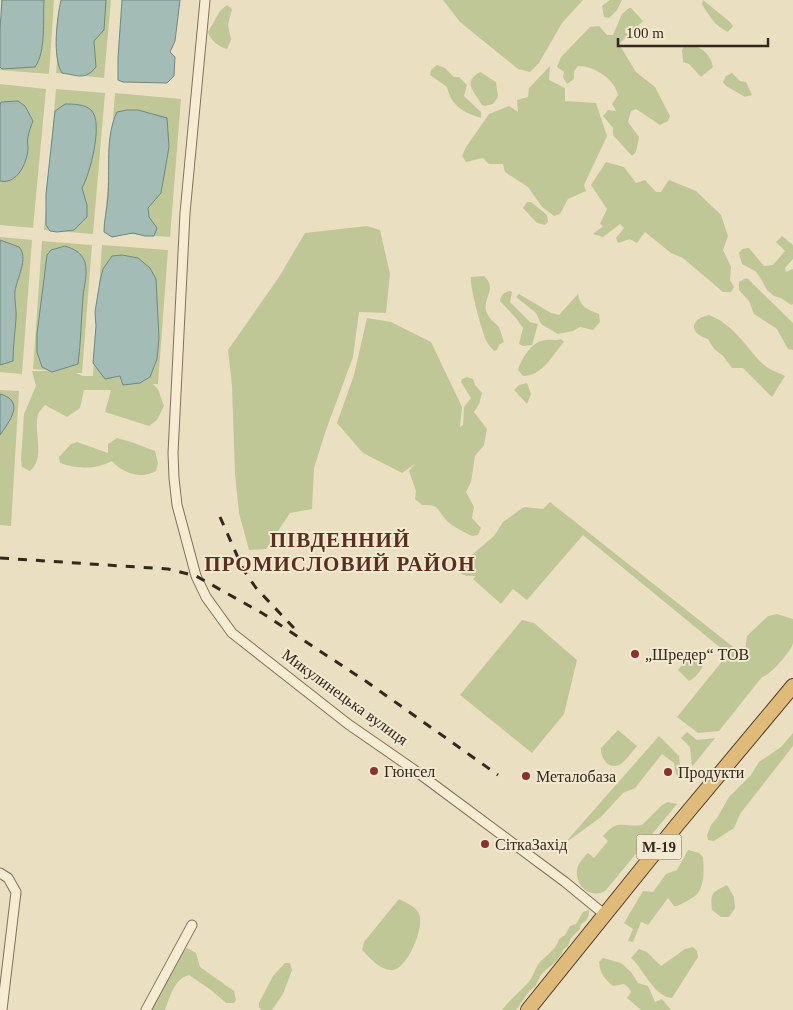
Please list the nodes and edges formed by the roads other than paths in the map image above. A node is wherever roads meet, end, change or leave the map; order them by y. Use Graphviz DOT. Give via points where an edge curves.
graph roads {
  1 [pos="204,0"];
  2 [pos="793,686"];
  3 [pos="0,873"];
  4 [pos="604,914"];
  5 [pos="192,925"];
  6 [pos="2,1010"];
  7 [pos="146,1010"];
  8 [pos="528,1010"];
  1 -- 4 [label="street, Микулинецька вулиця" via="177,354 174,478 177,505 196,576 232,633 348,724 493,827"];
  2 -- 4 [label="highway, М-19"];
  3 -- 6 [label="street" via="8,878 16,892"];
  4 -- 8 [label="highway, М-19"];
  5 -- 7 [label="street"];
}
